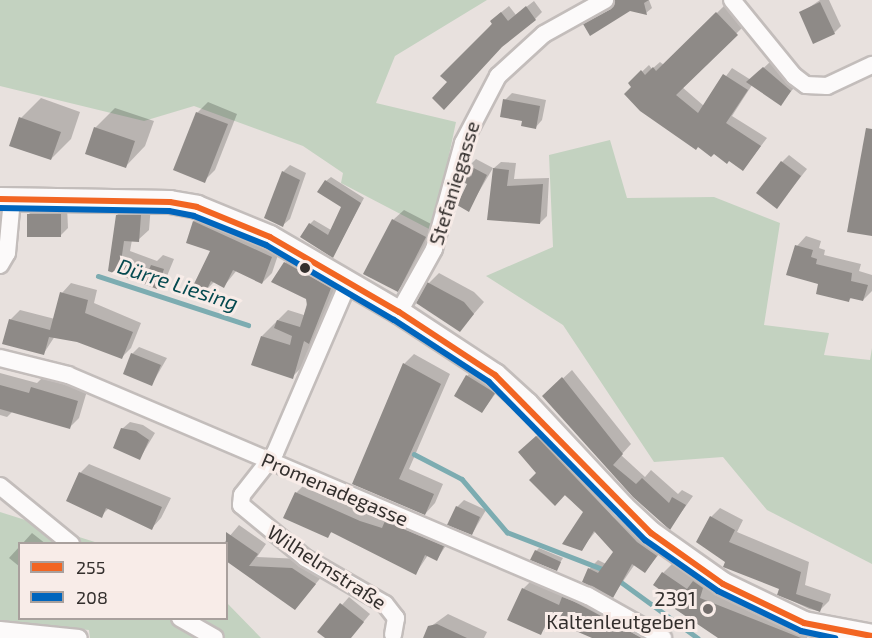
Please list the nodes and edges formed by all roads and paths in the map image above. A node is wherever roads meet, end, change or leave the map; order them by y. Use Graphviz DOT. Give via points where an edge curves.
graph roads {
  1 [pos="605,0"];
  2 [pos="732,0"];
  3 [pos="872,65"];
  4 [pos="6,199"];
  5 [pos="0,265"];
  6 [pos="349,282"];
  7 [pos="399,312"];
  8 [pos="0,358"];
  9 [pos="269,461"];
  10 [pos="0,486"];
  11 [pos="70,542"];
  12 [pos="184,620"];
  13 [pos="0,630"];
  14 [pos="393,635"];
  15 [pos="872,636"];
  16 [pos="80,638"];
  17 [pos="215,638"];
  18 [pos="663,638"];
  1 -- 7 [label="street, Stefaniegasse" via="544,34 498,76 463,143 434,249"];
  2 -- 3 [label="street" via="794,76 806,85 827,86"];
  4 -- 5 [label="street" via="7,253"];
  4 -- 6 [label="main road" via="146,200 198,207 270,237"];
  6 -- 7 [label="main road"];
  6 -- 9 [label="street, Wilhelmstraße"];
  7 -- 15 [label="main road" via="511,389 623,507 676,552 723,584 776,612 831,630"];
  8 -- 9 [label="street, Promenadegasse" via="68,375"];
  9 -- 14 [label="street, Wilhelmstraße" via="242,495 244,511 305,558 385,604 396,618"];
  9 -- 18 [label="street, Promenadegasse" via="588,596"];
  10 -- 11 [label="street"];
  12 -- 17 [label="street"];
  13 -- 16 [label="street"];
}
